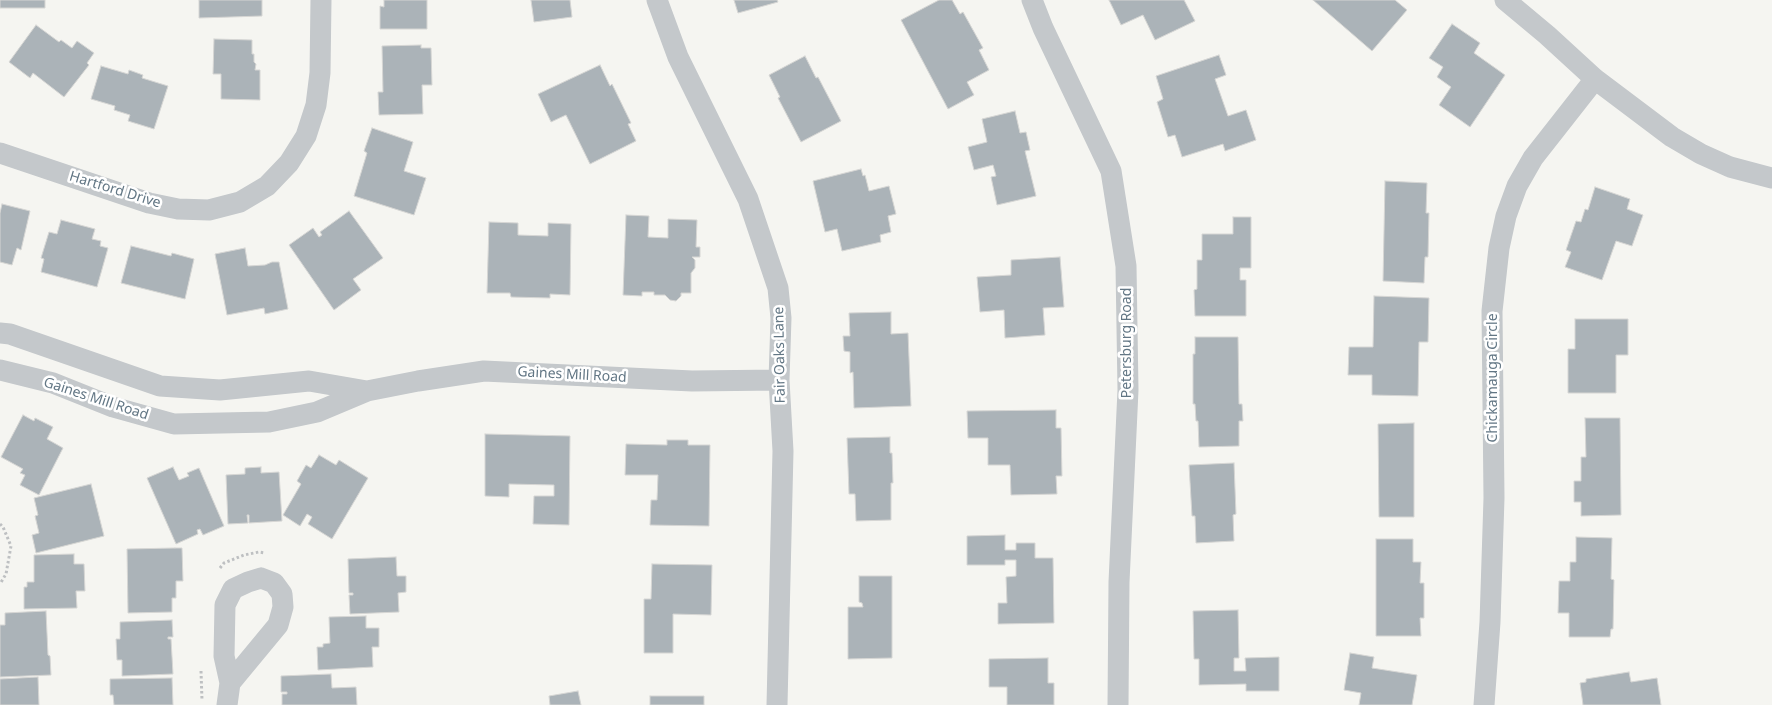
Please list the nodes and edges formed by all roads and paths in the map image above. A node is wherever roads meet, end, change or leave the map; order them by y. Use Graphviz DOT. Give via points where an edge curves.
graph roads {
  1 [pos="321,0"];
  2 [pos="657,0"];
  3 [pos="1032,0"];
  4 [pos="1505,0"];
  5 [pos="1594,79"];
  6 [pos="0,153"];
  7 [pos="1772,178"];
  8 [pos="0,333"];
  9 [pos="0,370"];
  10 [pos="779,380"];
  11 [pos="367,391"];
  12 [pos="0,524"];
  13 [pos="0,584"];
  14 [pos="230,683"];
  15 [pos="227,705"];
  16 [pos="777,705"];
  17 [pos="1118,705"];
  18 [pos="1484,705"];
  1 -- 6 [label="street, Hartford Drive" via="320,73 316,105 306,136 289,163 267,186 240,202 210,210 178,209 149,203"];
  2 -- 10 [label="street, Fair Oaks Lane" via="678,57 748,199 778,288 781,318"];
  3 -- 17 [label="street, Petersburg Road" via="1111,172 1126,266 1128,390 1118,582"];
  4 -- 5 [label="street"];
  5 -- 7 [label="street" via="1672,137 1701,154 1730,167"];
  5 -- 18 [label="street, Chickamauga Circle" via="1533,158 1517,186 1499,248 1492,311 1494,498"];
  8 -- 11 [label="street, Gaines Mill Road" via="160,386 220,390 309,381"];
  9 -- 11 [label="street, Gaines Mill Road" via="54,383 113,407 174,424 270,422 317,412"];
  10 -- 11 [label="street, Gaines Mill Road" via="692,381 484,371"];
  10 -- 16 [label="street, Fair Oaks Lane" via="783,450"];
  12 -- 13 [label="path" via="11,546 6,574"];
  14 -- 15 [label="street"];
}
